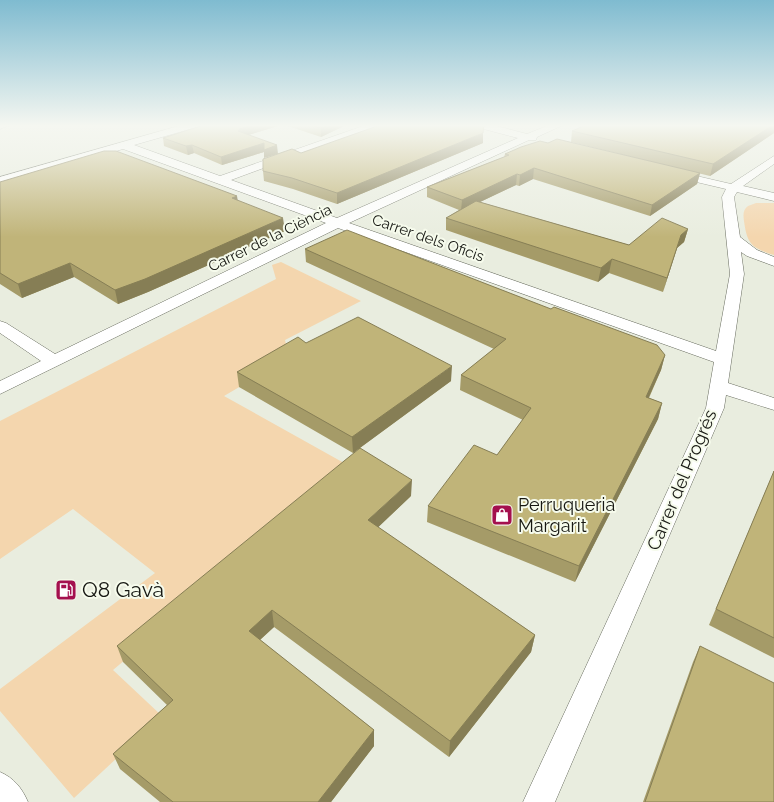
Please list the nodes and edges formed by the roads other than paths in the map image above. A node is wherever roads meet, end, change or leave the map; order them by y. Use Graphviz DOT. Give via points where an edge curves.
graph roads {
  1 [pos="65,162"];
  2 [pos="162,162"];
  3 [pos="270,162"];
  4 [pos="472,162"];
  5 [pos="769,162"];
  6 [pos="668,172"];
  7 [pos="220,180"];
  8 [pos="0,182"];
  9 [pos="733,188"];
  10 [pos="774,197"];
  11 [pos="337,223"];
  12 [pos="733,239"];
  13 [pos="774,262"];
  14 [pos="774,267"];
  15 [pos="737,274"];
  16 [pos="0,326"];
  17 [pos="724,360"];
  18 [pos="53,361"];
  19 [pos="719,386"];
  20 [pos="0,388"];
  21 [pos="774,404"];
  22 [pos="0,787"];
  23 [pos="12,802"];
  24 [pos="538,802"];
  1 -- 8 [label="street"];
  2 -- 7 [label="street, Carrer dels Oficis" via="181,171"];
  3 -- 7 [label="street"];
  4 -- 11 [label="street, Carrer de la Ciència"];
  5 -- 9 [label="street"];
  6 -- 9 [label="street"];
  7 -- 11 [label="street, Carrer dels Oficis"];
  9 -- 10 [label="street"];
  9 -- 12 [label="street, Carrer del Progrés" via="728,197"];
  11 -- 17 [label="street, Carrer dels Oficis"];
  11 -- 18 [label="street, Carrer de la Ciència"];
  12 -- 13 [label="street" via="752,253"];
  12 -- 15 [label="street, Carrer del Progrés"];
  14 -- 15 [label="street"];
  15 -- 17 [label="street, Carrer del Progrés"];
  16 -- 18 [label="street"];
  17 -- 19 [label="street, Carrer del Progrés"];
  18 -- 20 [label="street, Carrer de la Ciència"];
  19 -- 21 [label="street"];
  19 -- 24 [label="street, Carrer del Progrés" via="715,408"];
  22 -- 23 [label="street"];
}
